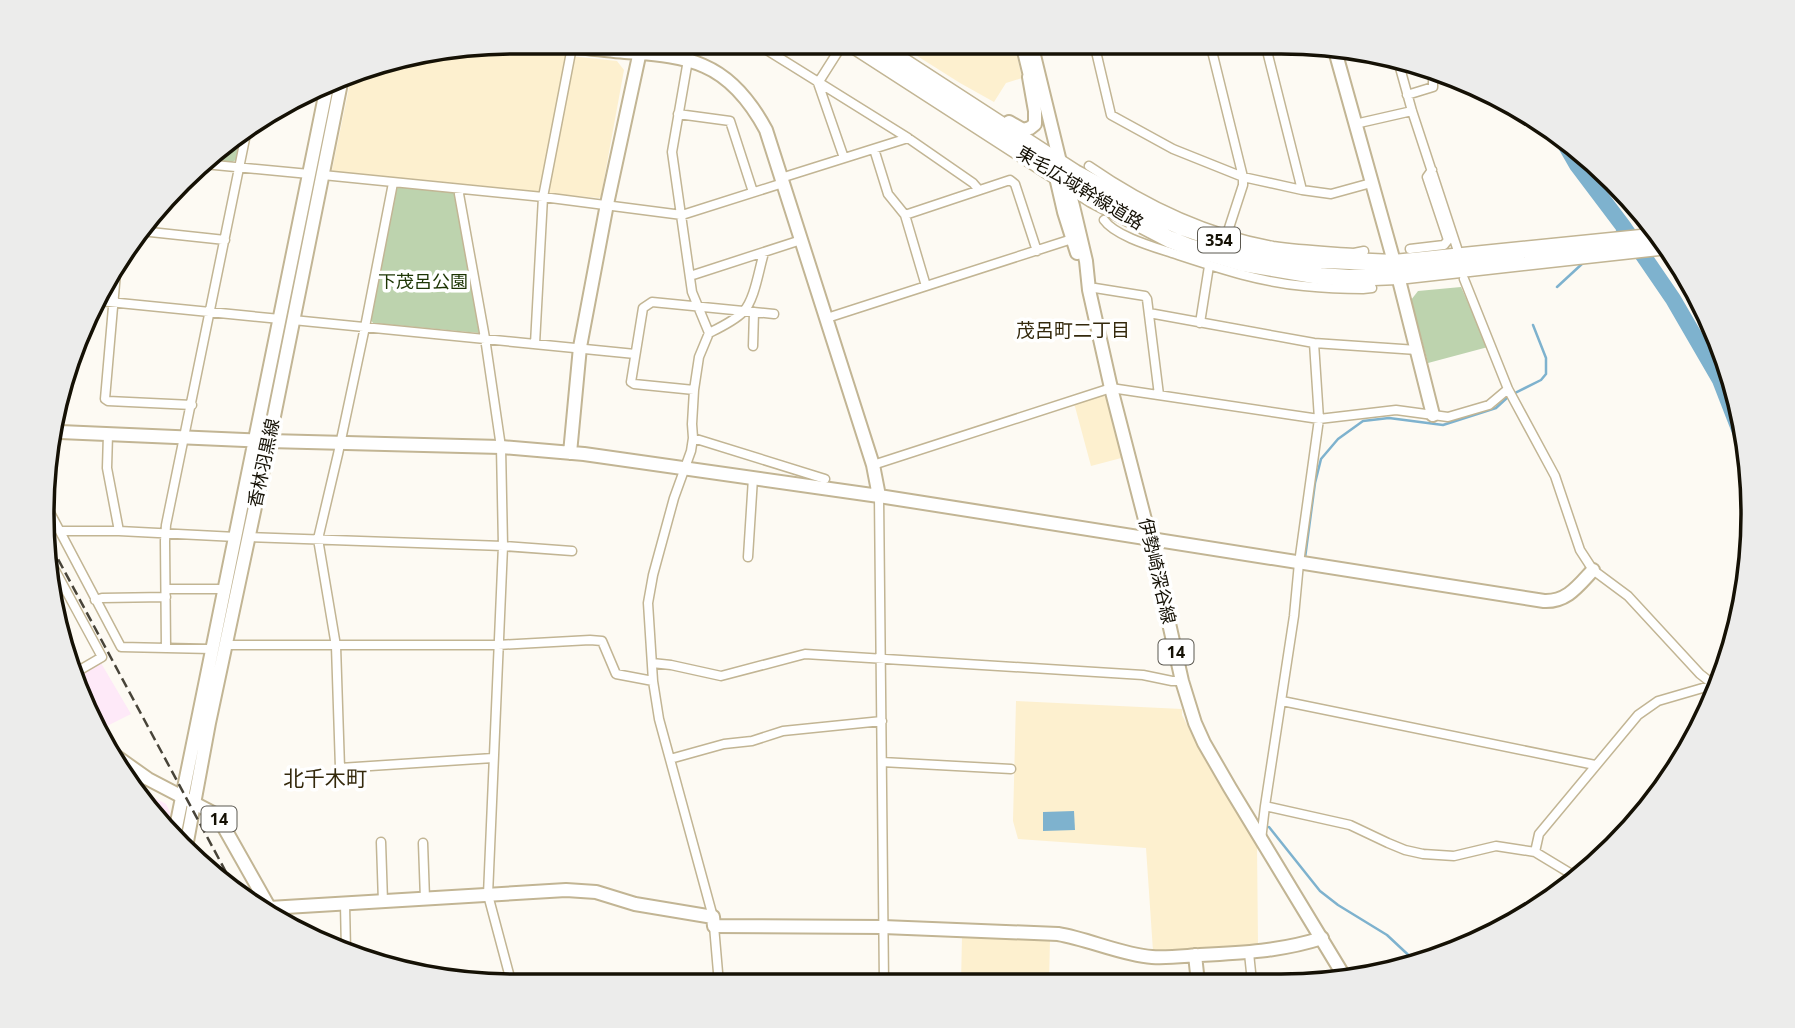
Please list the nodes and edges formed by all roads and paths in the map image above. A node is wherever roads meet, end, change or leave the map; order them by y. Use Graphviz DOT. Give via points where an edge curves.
graph roads {
  1 [pos="571,54"];
  2 [pos="640,54"];
  3 [pos="664,54"];
  4 [pos="690,54"];
  5 [pos="773,54"];
  6 [pos="836,54"];
  7 [pos="869,54"];
  8 [pos="890,54"];
  9 [pos="1025,54"];
  10 [pos="1033,54"];
  11 [pos="1097,54"];
  12 [pos="1213,54"];
  13 [pos="1268,54"];
  14 [pos="1337,58"];
  15 [pos="688,60"];
  16 [pos="1401,70"];
  17 [pos="1030,77"];
  18 [pos="1433,80"];
  19 [pos="818,83"];
  20 [pos="340,88"];
  21 [pos="325,95"];
  22 [pos="1408,95"];
  23 [pos="965,101"];
  24 [pos="1412,111"];
  25 [pos="678,114"];
  26 [pos="1355,124"];
  27 [pos="908,138"];
  28 [pos="244,142"];
  29 [pos="874,149"];
  30 [pos="844,158"];
  31 [pos="214,165"];
  32 [pos="1089,166"];
  33 [pos="239,168"];
  34 [pos="1058,169"];
  35 [pos="1432,170"];
  36 [pos="309,174"];
  37 [pos="323,175"];
  38 [pos="1243,177"];
  39 [pos="782,180"];
  40 [pos="393,183"];
  41 [pos="1371,183"];
  42 [pos="460,189"];
  43 [pos="1115,189"];
  44 [pos="979,190"];
  45 [pos="1302,190"];
  46 [pos="752,192"];
  47 [pos="543,197"];
  48 [pos="607,204"];
  49 [pos="682,215"];
  50 [pos="905,215"];
  51 [pos="1104,220"];
  52 [pos="151,232"];
  53 [pos="1227,234"];
  54 [pos="1649,238"];
  55 [pos="1072,239"];
  56 [pos="1169,239"];
  57 [pos="225,240"];
  58 [pos="801,240"];
  59 [pos="1655,247"];
  60 [pos="1457,248"];
  61 [pos="1410,249"];
  62 [pos="1274,250"];
  63 [pos="1037,251"];
  64 [pos="1364,251"];
  65 [pos="764,253"];
  66 [pos="1183,257"];
  67 [pos="1508,258"];
  68 [pos="1209,266"];
  69 [pos="1396,269"];
  70 [pos="690,276"];
  71 [pos="1349,278"];
  72 [pos="1464,279"];
  73 [pos="115,286"];
  74 [pos="926,286"];
  75 [pos="1330,288"];
  76 [pos="1372,288"];
  77 [pos="1089,290"];
  78 [pos="107,302"];
  79 [pos="114,302"];
  80 [pos="698,306"];
  81 [pos="749,311"];
  82 [pos="211,312"];
  83 [pos="1149,313"];
  84 [pos="774,314"];
  85 [pos="827,318"];
  86 [pos="286,319"];
  87 [pos="1200,323"];
  88 [pos="365,327"];
  89 [pos="709,333"];
  90 [pos="485,338"];
  91 [pos="535,344"];
  92 [pos="1314,344"];
  93 [pos="753,346"];
  94 [pos="580,347"];
  95 [pos="1417,350"];
  96 [pos="635,354"];
  97 [pos="1111,388"];
  98 [pos="694,390"];
  99 [pos="1510,393"];
  100 [pos="1159,395"];
  101 [pos="191,405"];
  102 [pos="1433,415"];
  103 [pos="1319,419"];
  104 [pos="62,432"];
  105 [pos="108,434"];
  106 [pos="185,436"];
  107 [pos="693,438"];
  108 [pos="254,440"];
  109 [pos="269,441"];
  110 [pos="340,442"];
  111 [pos="500,447"];
  112 [pos="570,453"];
  113 [pos="873,465"];
  114 [pos="685,467"];
  115 [pos="753,478"];
  116 [pos="825,479"];
  117 [pos="879,496"];
  118 [pos="54,520"];
  119 [pos="60,531"];
  120 [pos="119,531"];
  121 [pos="165,534"];
  122 [pos="242,537"];
  123 [pos="317,539"];
  124 [pos="1150,539"];
  125 [pos="503,546"];
  126 [pos="572,551"];
  127 [pos="748,557"];
  128 [pos="1299,563"];
  129 [pos="1593,570"];
  130 [pos="58,577"];
  131 [pos="225,589"];
  132 [pos="166,593"];
  133 [pos="95,600"];
  134 [pos="226,645"];
  135 [pos="498,645"];
  136 [pos="336,646"];
  137 [pos="166,648"];
  138 [pos="212,649"];
  139 [pos="881,658"];
  140 [pos="652,663"];
  141 [pos="82,669"];
  142 [pos="653,681"];
  143 [pos="1182,681"];
  144 [pos="1709,681"];
  145 [pos="1707,688"];
  146 [pos="1282,701"];
  147 [pos="882,721"];
  148 [pos="493,758"];
  149 [pos="670,759"];
  150 [pos="882,762"];
  151 [pos="1595,765"];
  152 [pos="130,767"];
  153 [pos="1011,769"];
  154 [pos="182,796"];
  155 [pos="195,802"];
  156 [pos="1265,806"];
  157 [pos="176,826"];
  158 [pos="188,838"];
  159 [pos="1261,840"];
  160 [pos="381,842"];
  161 [pos="423,843"];
  162 [pos="1535,852"];
  163 [pos="1569,872"];
  164 [pos="488,895"];
  165 [pos="264,899"];
  166 [pos="425,899"];
  167 [pos="383,902"];
  168 [pos="345,904"];
  169 [pos="277,908"];
  170 [pos="713,922"];
  171 [pos="883,927"];
  172 [pos="1322,938"];
  173 [pos="346,942"];
  174 [pos="1249,953"];
  175 [pos="1195,955"];
  176 [pos="1341,970"];
  177 [pos="509,974"];
  178 [pos="718,974"];
  179 [pos="884,974"];
  180 [pos="1197,974"];
  181 [pos="1251,974"];
  1 -- 47 [label="street"];
  2 -- 48 [label="street"];
  3 -- 15 [label="street"];
  4 -- 15 [label="street"];
  5 -- 19 [label="street"];
  6 -- 19 [label="street"];
  7 -- 34 [label="highway, 東毛広域幹線道路 / 354"];
  8 -- 23 [label="highway, 東毛広域幹線道路 / 354"];
  9 -- 17 [label="street"];
  10 -- 34 [label="street"];
  11 -- 38 [label="street" via="1111,115 1173,149"];
  12 -- 38 [label="street"];
  13 -- 45 [label="street"];
  14 -- 26 [label="street"];
  15 -- 25 [label="street"];
  15 -- 39 [label="street" via="725,78 747,100 766,130"];
  16 -- 22 [label="street"];
  17 -- 23 [label="street" via="1036,119 1028,130"];
  17 -- 34 [label="street"];
  18 -- 22 [label="street" via="1433,87"];
  19 -- 27 [label="street"];
  19 -- 30 [label="street"];
  20 -- 37 [label="street, 香林羽黒線"];
  21 -- 36 [label="street, 香林羽黒線"];
  22 -- 24 [label="street"];
  23 -- 34 [label="highway, 東毛広域幹線道路 / 354"];
  24 -- 26 [label="street"];
  24 -- 35 [label="street"];
  25 -- 46 [label="street" via="730,121"];
  25 -- 49 [label="street" via="672,152"];
  26 -- 41 [label="street"];
  27 -- 29 [label="street"];
  27 -- 44 [label="street"];
  28 -- 33 [label="street"];
  29 -- 30 [label="street"];
  29 -- 50 [label="street" via="888,194"];
  30 -- 39 [label="street"];
  31 -- 33 [label="street"];
  32 -- 43 [label="street"];
  33 -- 36 [label="street"];
  33 -- 57 [label="street"];
  34 -- 43 [label="highway, 東毛広域幹線道路 / 354"];
  34 -- 55 [label="street, 伊勢崎深谷線 / 14"];
  34 -- 56 [label="highway, 東毛広域幹線道路 / 354" via="1117,213"];
  34 -- 77 [label="street, 伊勢崎深谷線 / 14" via="1086,261"];
  35 -- 60 [label="street"];
  35 -- 61 [label="street" via="1427,177 1448,240 1444,245"];
  36 -- 86 [label="street, 香林羽黒線"];
  37 -- 40 [label="street"];
  37 -- 86 [label="street, 香林羽黒線"];
  38 -- 45 [label="street"];
  38 -- 53 [label="street"];
  39 -- 46 [label="street"];
  39 -- 58 [label="street"];
  40 -- 42 [label="street"];
  40 -- 88 [label="street"];
  41 -- 45 [label="street" via="1331,194"];
  41 -- 69 [label="street"];
  42 -- 47 [label="street"];
  42 -- 90 [label="street"];
  43 -- 53 [label="street"];
  43 -- 62 [label="highway, 東毛広域幹線道路 / 354" via="1150,213 1182,227 1226,242"];
  44 -- 50 [label="street"];
  44 -- 63 [label="street" via="1010,180 1014,184"];
  46 -- 49 [label="street"];
  47 -- 48 [label="street"];
  47 -- 91 [label="street"];
  48 -- 49 [label="street"];
  48 -- 94 [label="street"];
  49 -- 70 [label="street"];
  50 -- 74 [label="street"];
  51 -- 66 [label="street" via="1138,241"];
  52 -- 57 [label="street"];
  53 -- 62 [label="street"];
  54 -- 67 [label="highway, 東毛広域幹線道路 / 354"];
  55 -- 63 [label="street"];
  55 -- 77 [label="street, 伊勢崎深谷線 / 14"];
  56 -- 66 [label="street"];
  56 -- 71 [label="highway, 東毛広域幹線道路 / 354" via="1257,266"];
  57 -- 82 [label="street"];
  58 -- 65 [label="street"];
  58 -- 85 [label="street"];
  59 -- 67 [label="highway, 東毛広域幹線道路 / 354"];
  62 -- 64 [label="street"];
  62 -- 69 [label="highway, 東毛広域幹線道路 / 354" via="1306,259"];
  63 -- 74 [label="street"];
  65 -- 70 [label="street"];
  65 -- 81 [label="street"];
  66 -- 68 [label="street"];
  67 -- 69 [label="highway, 東毛広域幹線道路 / 354"];
  68 -- 75 [label="street"];
  68 -- 87 [label="street"];
  69 -- 71 [label="highway, 東毛広域幹線道路 / 354"];
  69 -- 95 [label="street"];
  70 -- 80 [label="street"];
  71 -- 75 [label="street"];
  72 -- 99 [label="street"];
  73 -- 79 [label="street"];
  74 -- 85 [label="street"];
  75 -- 76 [label="street"];
  77 -- 83 [label="street" via="1145,296"];
  77 -- 97 [label="street, 伊勢崎深谷線 / 14"];
  78 -- 79 [label="street"];
  79 -- 82 [label="street"];
  79 -- 101 [label="street" via="105,399"];
  80 -- 81 [label="street"];
  80 -- 89 [label="street"];
  80 -- 96 [label="street" via="647,304"];
  81 -- 84 [label="street"];
  81 -- 89 [label="street"];
  81 -- 93 [label="street"];
  82 -- 86 [label="street"];
  82 -- 101 [label="street"];
  83 -- 87 [label="street"];
  83 -- 100 [label="street"];
  85 -- 113 [label="street"];
  86 -- 88 [label="street"];
  86 -- 108 [label="street, 香林羽黒線"];
  86 -- 109 [label="street, 香林羽黒線"];
  87 -- 92 [label="street"];
  88 -- 90 [label="street"];
  88 -- 110 [label="street"];
  89 -- 98 [label="street" via="699,357"];
  90 -- 91 [label="street"];
  90 -- 111 [label="street"];
  91 -- 94 [label="street"];
  92 -- 95 [label="street"];
  92 -- 103 [label="street"];
  94 -- 96 [label="street"];
  94 -- 112 [label="street"];
  95 -- 102 [label="street"];
  96 -- 98 [label="street" via="634,384"];
  97 -- 100 [label="street"];
  97 -- 113 [label="street"];
  97 -- 124 [label="street, 伊勢崎深谷線 / 14"];
  98 -- 107 [label="street"];
  99 -- 102 [label="street" via="1489,405 1448,417"];
  99 -- 129 [label="street" via="1555,476 1580,550"];
  100 -- 103 [label="street"];
  101 -- 106 [label="street"];
  102 -- 103 [label="street" via="1396,410"];
  103 -- 128 [label="street"];
  104 -- 105 [label="street"];
  105 -- 106 [label="street"];
  105 -- 120 [label="street" via="107,468"];
  106 -- 108 [label="street"];
  106 -- 121 [label="street"];
  107 -- 114 [label="street"];
  107 -- 116 [label="street"];
  108 -- 109 [label="street"];
  108 -- 122 [label="street, 香林羽黒線"];
  109 -- 110 [label="street"];
  109 -- 122 [label="street, 香林羽黒線"];
  110 -- 111 [label="street"];
  110 -- 123 [label="street"];
  111 -- 112 [label="street"];
  111 -- 125 [label="street"];
  112 -- 114 [label="street"];
  113 -- 117 [label="street"];
  114 -- 115 [label="street"];
  114 -- 140 [label="street" via="648,603"];
  115 -- 117 [label="street"];
  115 -- 127 [label="street"];
  117 -- 124 [label="street"];
  117 -- 139 [label="street"];
  118 -- 119 [label="street"];
  119 -- 120 [label="street"];
  119 -- 133 [label="street"];
  120 -- 121 [label="street"];
  121 -- 122 [label="street"];
  121 -- 132 [label="street"];
  122 -- 123 [label="street"];
  122 -- 131 [label="street, 香林羽黒線"];
  122 -- 134 [label="street, 香林羽黒線"];
  123 -- 125 [label="street"];
  123 -- 136 [label="street"];
  124 -- 128 [label="street"];
  124 -- 143 [label="street, 伊勢崎深谷線 / 14"];
  125 -- 126 [label="street"];
  125 -- 135 [label="street"];
  128 -- 129 [label="street" via="1544,601 1572,593"];
  128 -- 146 [label="street"];
  129 -- 144 [label="street" via="1628,596"];
  130 -- 141 [label="street" via="102,657"];
  131 -- 132 [label="street"];
  131 -- 138 [label="street, 香林羽黒線"];
  132 -- 133 [label="street"];
  132 -- 137 [label="street"];
  133 -- 137 [label="street" via="121,647"];
  134 -- 136 [label="street"];
  134 -- 155 [label="street, 香林羽黒線"];
  135 -- 136 [label="street"];
  135 -- 142 [label="street" via="602,641 616,674"];
  135 -- 148 [label="street"];
  136 -- 148 [label="street" via="340,768"];
  137 -- 138 [label="street"];
  138 -- 154 [label="street, 香林羽黒線"];
  139 -- 140 [label="street" via="805,654 721,676"];
  139 -- 143 [label="street" via="1143,674"];
  139 -- 147 [label="street"];
  140 -- 142 [label="street"];
  142 -- 149 [label="street"];
  143 -- 159 [label="street, 伊勢崎深谷線 / 14" via="1204,743"];
  145 -- 151 [label="street" via="1658,701 1637,715"];
  146 -- 151 [label="street"];
  146 -- 156 [label="street"];
  147 -- 149 [label="street" via="783,732"];
  147 -- 150 [label="street"];
  148 -- 164 [label="street"];
  149 -- 170 [label="street"];
  150 -- 153 [label="street"];
  150 -- 171 [label="street"];
  151 -- 162 [label="street" via="1539,834"];
  152 -- 154 [label="street, 14"];
  154 -- 155 [label="street, 14"];
  154 -- 157 [label="street, 香林羽黒線"];
  155 -- 158 [label="street, 香林羽黒線"];
  155 -- 165 [label="street, 14" via="221,821"];
  156 -- 159 [label="street"];
  156 -- 162 [label="street" via="1350,825 1388,844 1423,854 1454,856 1496,846"];
  159 -- 172 [label="street, 伊勢崎深谷線 / 14"];
  160 -- 167 [label="street"];
  161 -- 166 [label="street"];
  162 -- 163 [label="street"];
  164 -- 166 [label="street"];
  164 -- 170 [label="street" via="586,890"];
  164 -- 177 [label="street"];
  166 -- 167 [label="street"];
  167 -- 168 [label="street"];
  168 -- 169 [label="street"];
  168 -- 173 [label="street"];
  170 -- 171 [label="street"];
  170 -- 178 [label="street"];
  171 -- 175 [label="street" via="1058,934 1151,957"];
  171 -- 179 [label="street"];
  172 -- 174 [label="street"];
  172 -- 176 [label="street, 伊勢崎深谷線 / 14"];
  174 -- 175 [label="street"];
  174 -- 181 [label="street"];
  175 -- 180 [label="street"];
}
